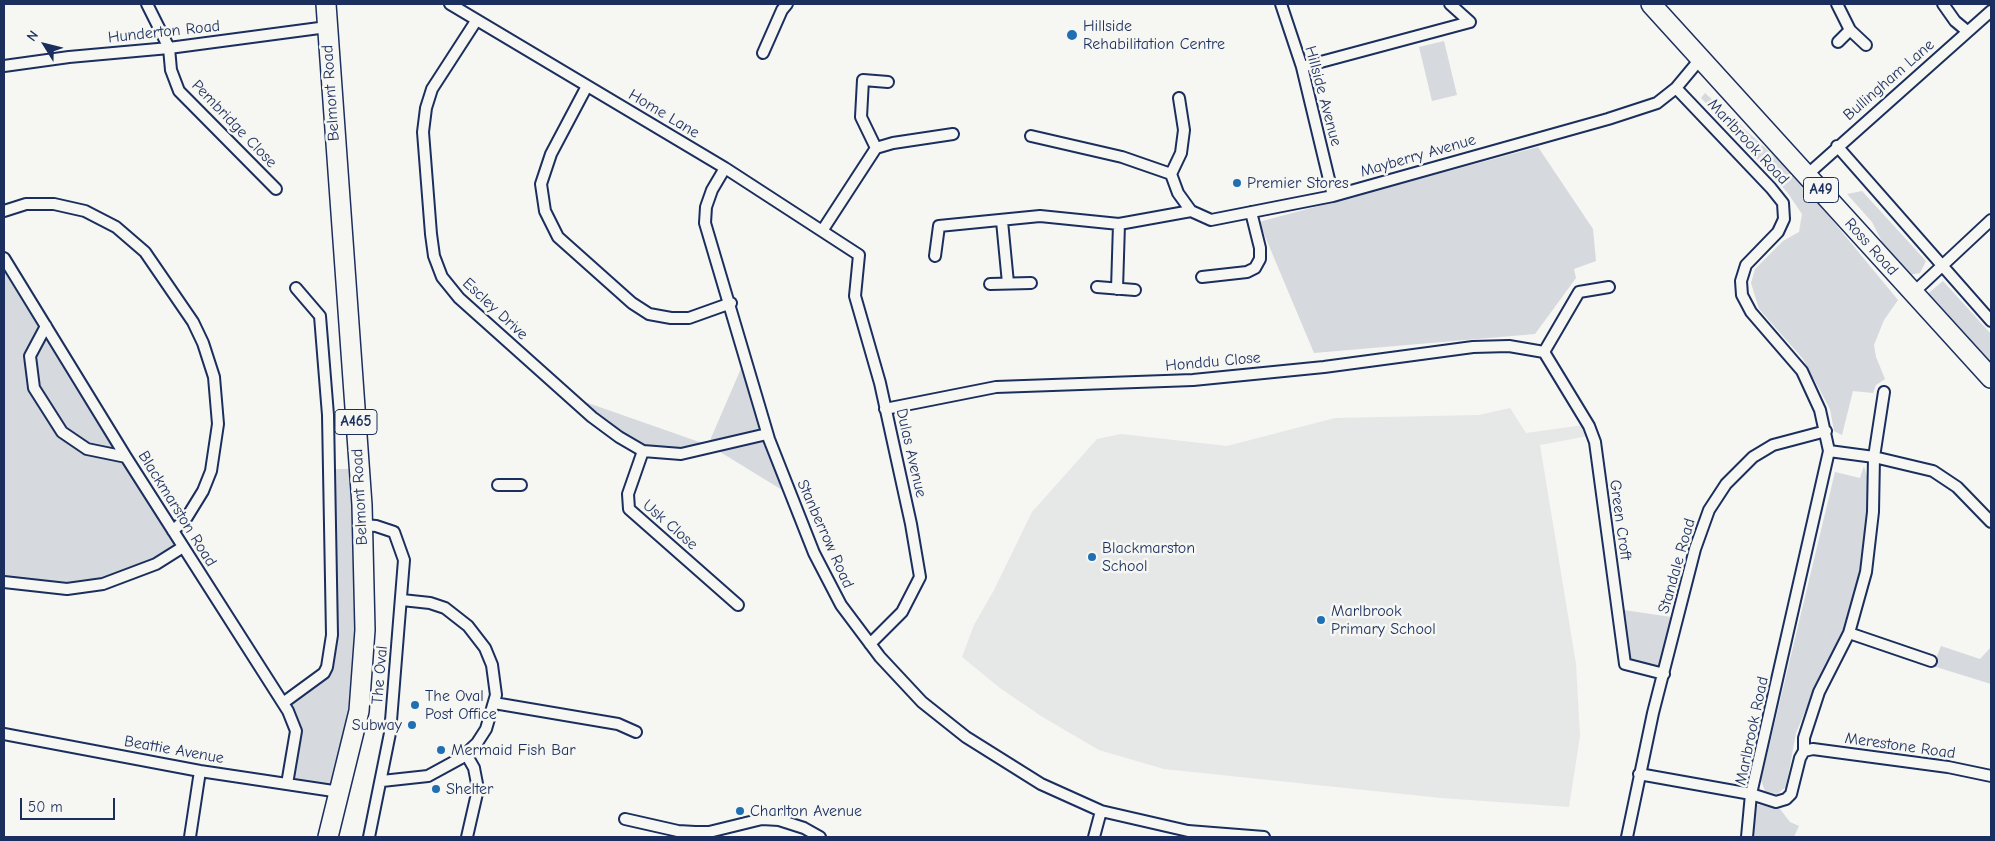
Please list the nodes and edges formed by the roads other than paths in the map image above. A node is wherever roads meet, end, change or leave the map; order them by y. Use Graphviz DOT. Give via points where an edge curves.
graph roads {
  1 [pos="147,4"];
  2 [pos="326,4"];
  3 [pos="450,4"];
  4 [pos="787,4"];
  5 [pos="1281,4"];
  6 [pos="1450,4"];
  7 [pos="1651,4"];
  8 [pos="1837,4"];
  9 [pos="1943,4"];
  10 [pos="1991,11"];
  11 [pos="476,21"];
  12 [pos="327,27"];
  13 [pos="1850,30"];
  14 [pos="1967,32"];
  15 [pos="1838,42"];
  16 [pos="1866,45"];
  17 [pos="169,48"];
  18 [pos="763,53"];
  19 [pos="1701,58"];
  20 [pos="4,66"];
  21 [pos="1302,67"];
  22 [pos="888,82"];
  23 [pos="587,86"];
  24 [pos="1676,88"];
  25 [pos="1179,98"];
  26 [pos="953,134"];
  27 [pos="1030,136"];
  28 [pos="1837,146"];
  29 [pos="876,148"];
  30 [pos="725,168"];
  31 [pos="1171,174"];
  32 [pos="1808,174"];
  33 [pos="276,189"];
  34 [pos="1333,196"];
  35 [pos="4,211"];
  36 [pos="1191,211"];
  37 [pos="1251,212"];
  38 [pos="1991,220"];
  39 [pos="1002,222"];
  40 [pos="1119,224"];
  41 [pos="822,230"];
  42 [pos="859,255"];
  43 [pos="936,256"];
  44 [pos="4,258"];
  45 [pos="1942,266"];
  46 [pos="1202,277"];
  47 [pos="1008,283"];
  48 [pos="1031,283"];
  49 [pos="990,284"];
  50 [pos="1097,287"];
  51 [pos="1609,287"];
  52 [pos="296,288"];
  53 [pos="1118,289"];
  54 [pos="1135,290"];
  55 [pos="1913,293"];
  56 [pos="731,303"];
  57 [pos="1991,321"];
  58 [pos="46,326"];
  59 [pos="1544,352"];
  60 [pos="1991,378"];
  61 [pos="1884,392"];
  62 [pos="885,409"];
  63 [pos="1826,430"];
  64 [pos="767,434"];
  65 [pos="644,451"];
  66 [pos="1829,451"];
  67 [pos="126,457"];
  68 [pos="1874,457"];
  69 [pos="498,485"];
  70 [pos="521,485"];
  71 [pos="1991,522"];
  72 [pos="363,525"];
  73 [pos="173,531"];
  74 [pos="183,547"];
  75 [pos="4,582"];
  76 [pos="402,600"];
  77 [pos="738,604"];
  78 [pos="1849,633"];
  79 [pos="870,644"];
  80 [pos="1931,661"];
  81 [pos="1664,674"];
  82 [pos="283,703"];
  83 [pos="494,703"];
  84 [pos="636,732"];
  85 [pos="4,734"];
  86 [pos="1804,751"];
  87 [pos="466,754"];
  88 [pos="200,771"];
  89 [pos="1639,774"];
  90 [pos="1991,776"];
  91 [pos="382,781"];
  92 [pos="287,784"];
  93 [pos="340,792"];
  94 [pos="1751,794"];
  95 [pos="1101,811"];
  96 [pos="626,819"];
  97 [pos="190,837"];
  98 [pos="328,837"];
  99 [pos="369,837"];
  100 [pos="467,837"];
  101 [pos="820,837"];
  102 [pos="1094,837"];
  103 [pos="1264,837"];
  104 [pos="1627,837"];
  105 [pos="1747,837"];
  1 -- 17 [label="street, Pembridge Close"];
  2 -- 12 [label="highway, Belmont Road / A465"];
  3 -- 11 [label="street, Home Lane"];
  4 -- 18 [label="street"];
  5 -- 21 [label="street, Hillside Avenue"];
  6 -- 21 [label="street" via="1470,22"];
  7 -- 19 [label="highway, Ross Road / A49"];
  8 -- 13 [label="street"];
  9 -- 14 [label="street"];
  10 -- 14 [label="street, Bullingham Lane"];
  11 -- 23 [label="street, Home Lane"];
  11 -- 65 [label="street, Escley Drive" via="432,89 426,108 423,132 434,256 442,277 458,298 592,417"];
  12 -- 17 [label="street, Hunderton Road"];
  12 -- 72 [label="highway, Belmont Road / A465"];
  13 -- 15 [label="street"];
  13 -- 16 [label="street"];
  14 -- 28 [label="street, Bullingham Lane"];
  17 -- 20 [label="street, Hunderton Road"];
  17 -- 33 [label="street, Pembridge Close" via="171,70 179,90"];
  19 -- 24 [label="street, Mayberry Avenue"];
  19 -- 32 [label="highway, Ross Road / A49"];
  21 -- 34 [label="street, Hillside Avenue"];
  22 -- 29 [label="street" via="863,80 861,117"];
  23 -- 30 [label="street, Home Lane"];
  23 -- 56 [label="street" via="551,154 541,184 545,212 558,237 632,303 650,314 689,318"];
  24 -- 34 [label="street, Mayberry Avenue" via="1657,103 1608,119"];
  24 -- 63 [label="street, Marlbrook Road" via="1783,203 1784,219 1778,232 1746,265 1741,281 1742,295 1751,312 1802,371"];
  25 -- 31 [label="street" via="1184,130 1181,154"];
  26 -- 29 [label="street"];
  27 -- 31 [label="street" via="1122,157"];
  28 -- 32 [label="street, Bullingham Lane"];
  28 -- 45 [label="street"];
  29 -- 41 [label="street"];
  30 -- 41 [label="street, Home Lane"];
  30 -- 56 [label="street, Stanberrow Road" via="706,207 706,223"];
  31 -- 36 [label="street" via="1178,193"];
  32 -- 55 [label="highway, Ross Road / A49"];
  34 -- 37 [label="street, Mayberry Avenue"];
  35 -- 73 [label="street" via="26,204 54,204 86,211 116,227 145,252 192,322 214,377 217,433 211,471 203,491 187,517"];
  36 -- 37 [label="street, Mayberry Avenue" via="1211,220"];
  36 -- 40 [label="street"];
  37 -- 46 [label="street" via="1260,248 1260,259 1255,268 1247,272"];
  38 -- 45 [label="street"];
  39 -- 40 [label="street" via="1040,216"];
  39 -- 43 [label="street" via="939,226"];
  39 -- 47 [label="street"];
  40 -- 53 [label="street"];
  41 -- 42 [label="street, Home Lane"];
  42 -- 62 [label="street, Dulas Avenue" via="855,296"];
  44 -- 58 [label="street, Blackmarston Road"];
  45 -- 55 [label="street"];
  45 -- 57 [label="street"];
  47 -- 48 [label="street"];
  47 -- 49 [label="street"];
  50 -- 53 [label="street"];
  51 -- 59 [label="street" via="1578,292"];
  52 -- 82 [label="street, Belmont Road" via="320,316 328,415 332,635 324,673"];
  53 -- 54 [label="street"];
  55 -- 60 [label="highway, Ross Road / A49"];
  56 -- 64 [label="street, Stanberrow Road"];
  58 -- 67 [label="street, Blackmarston Road"];
  58 -- 67 [label="street" via="30,356 34,388 62,432 87,449"];
  59 -- 62 [label="street, Honddu Close" via="1509,346 1472,348 1193,380 996,387"];
  59 -- 81 [label="street, Green Croft" via="1589,426 1595,442 1625,664"];
  61 -- 68 [label="street, Marlbrook Road"];
  62 -- 79 [label="street, Dulas Avenue" via="912,524 920,577 902,612"];
  63 -- 66 [label="street, Marlbrook Road"];
  63 -- 81 [label="street, Standale Road" via="1774,446 1753,457 1726,484 1709,510 1695,548"];
  64 -- 65 [label="street, Escley Drive" via="681,454"];
  64 -- 79 [label="street, Stanberrow Road" via="814,553 841,605"];
  65 -- 77 [label="street, Usk Close" via="628,494 628,509"];
  66 -- 68 [label="street"];
  66 -- 94 [label="street, Marlbrook Road"];
  67 -- 73 [label="street, Blackmarston Road"];
  68 -- 71 [label="street" via="1933,470 1957,487"];
  68 -- 78 [label="street, Marlbrook Road" via="1874,512 1866,572"];
  69 -- 70 [label="street"];
  72 -- 76 [label="street, The Oval" via="394,532 404,560"];
  72 -- 93 [label="highway, Belmont Road / A465" via="364,663 359,711"];
  73 -- 74 [label="street, Blackmarston Road"];
  74 -- 75 [label="street" via="156,564 103,584 67,589"];
  74 -- 82 [label="street, Blackmarston Road"];
  76 -- 83 [label="street" via="445,608 468,626 485,648 492,665"];
  76 -- 91 [label="street, The Oval" via="390,733"];
  78 -- 80 [label="street"];
  78 -- 86 [label="street, Marlbrook Road" via="1819,692 1804,738"];
  79 -- 95 [label="street, Stanberrow Road" via="922,702 966,738 1042,784"];
  81 -- 89 [label="street, Standale Road"];
  82 -- 92 [label="street, Blackmarston Road" via="296,732"];
  83 -- 84 [label="street" via="618,724"];
  83 -- 87 [label="street" via="486,729"];
  85 -- 88 [label="street, Beattie Avenue"];
  86 -- 90 [label="street, Merestone Road" via="1813,749"];
  86 -- 94 [label="street, Marlbrook Road" via="1794,786 1786,799 1776,802"];
  87 -- 91 [label="street" via="428,776"];
  87 -- 100 [label="street" via="474,768 478,789"];
  88 -- 92 [label="street, Beattie Avenue"];
  88 -- 97 [label="street"];
  89 -- 94 [label="street"];
  89 -- 104 [label="street"];
  91 -- 99 [label="street, The Oval"];
  92 -- 93 [label="street, Beattie Avenue"];
  93 -- 98 [label="highway, Belmont Road / A465"];
  94 -- 105 [label="street"];
  95 -- 102 [label="street"];
  95 -- 103 [label="street, Stanberrow Road" via="1188,831"];
  96 -- 101 [label="street" via="695,832 709,832 762,819 779,820"];
}
